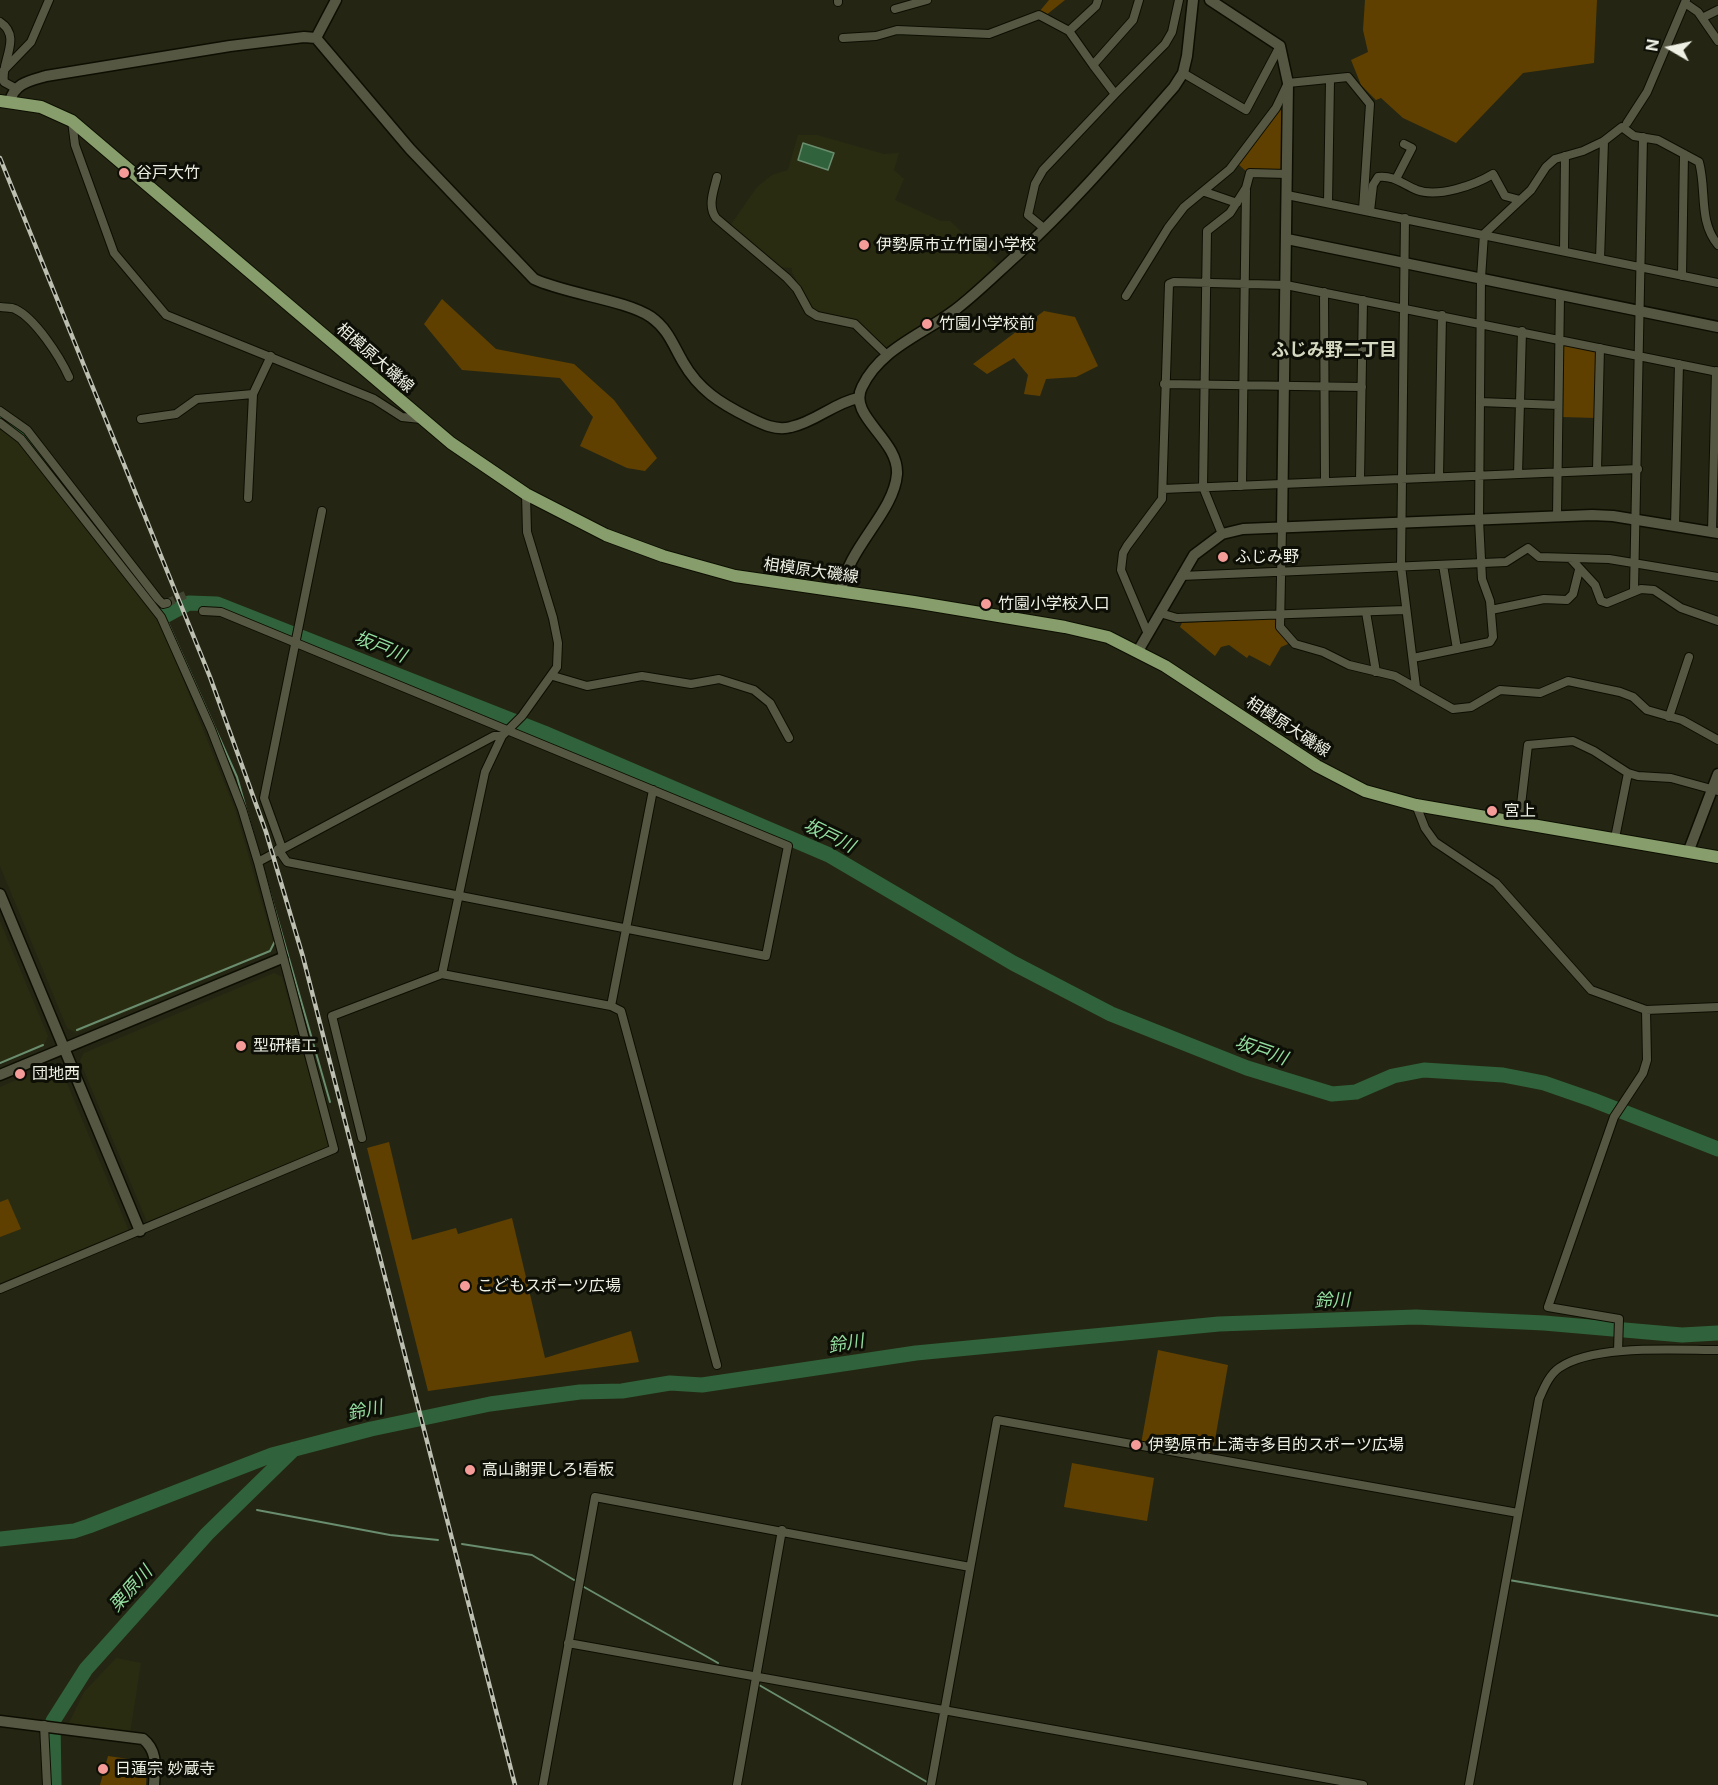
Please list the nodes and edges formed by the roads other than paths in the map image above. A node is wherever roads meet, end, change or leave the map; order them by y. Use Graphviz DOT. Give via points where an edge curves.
graph roads {
  1 [pos="49,0"];
  2 [pos="336,0"];
  3 [pos="927,0"];
  4 [pos="1098,0"];
  5 [pos="1139,0"];
  6 [pos="1179,0"];
  7 [pos="1193,0"];
  8 [pos="1210,0"];
  9 [pos="1686,1"];
  10 [pos="895,9"];
  11 [pos="1718,10"];
  12 [pos="1702,18"];
  13 [pos="0,22"];
  14 [pos="1069,31"];
  15 [pos="316,38"];
  16 [pos="843,38"];
  17 [pos="1718,41"];
  18 [pos="1280,46"];
  19 [pos="1093,64"];
  20 [pos="4,70"];
  21 [pos="1183,73"];
  22 [pos="1330,81"];
  23 [pos="1288,83"];
  24 [pos="15,88"];
  25 [pos="1115,94"];
  26 [pos="5,101"];
  27 [pos="72,121"];
  28 [pos="1627,123"];
  29 [pos="1643,137"];
  30 [pos="1604,141"];
  31 [pos="1404,144"];
  32 [pos="1684,154"];
  33 [pos="1565,156"];
  34 [pos="1287,174"];
  35 [pos="717,177"];
  36 [pos="1396,179"];
  37 [pos="1246,188"];
  38 [pos="1205,192"];
  39 [pos="1287,195"];
  40 [pos="1520,200"];
  41 [pos="1237,203"];
  42 [pos="1328,203"];
  43 [pos="1366,211"];
  44 [pos="1405,218"];
  45 [pos="1045,229"];
  46 [pos="1484,234"];
  47 [pos="1287,240"];
  48 [pos="1718,245"];
  49 [pos="1564,251"];
  50 [pos="1600,259"];
  51 [pos="1403,263"];
  52 [pos="1641,267"];
  53 [pos="1682,276"];
  54 [pos="1481,278"];
  55 [pos="1205,281"];
  56 [pos="1244,282"];
  57 [pos="1718,283"];
  58 [pos="1286,285"];
  59 [pos="1324,292"];
  60 [pos="1560,295"];
  61 [pos="1126,296"];
  62 [pos="1362,300"];
  63 [pos="0,307"];
  64 [pos="1402,307"];
  65 [pos="1641,311"];
  66 [pos="1442,315"];
  67 [pos="1481,323"];
  68 [pos="1718,327"];
  69 [pos="1522,331"];
  70 [pos="1559,339"];
  71 [pos="1600,348"];
  72 [pos="886,354"];
  73 [pos="271,356"];
  74 [pos="1639,356"];
  75 [pos="1679,364"];
  76 [pos="1717,371"];
  77 [pos="69,377"];
  78 [pos="1164,384"];
  79 [pos="1205,384"];
  80 [pos="1243,385"];
  81 [pos="1284,386"];
  82 [pos="1324,386"];
  83 [pos="1362,387"];
  84 [pos="253,394"];
  85 [pos="858,398"];
  86 [pos="1480,402"];
  87 [pos="1520,403"];
  88 [pos="1558,405"];
  89 [pos="0,411"];
  90 [pos="141,419"];
  91 [pos="421,420"];
  92 [pos="0,423"];
  93 [pos="1638,469"];
  94 [pos="1597,470"];
  95 [pos="1558,472"];
  96 [pos="1518,474"];
  97 [pos="1479,475"];
  98 [pos="1439,477"];
  99 [pos="1400,478"];
  100 [pos="1360,480"];
  101 [pos="1325,482"];
  102 [pos="1283,484"];
  103 [pos="1242,486"];
  104 [pos="1203,487"];
  105 [pos="1163,489"];
  106 [pos="525,494"];
  107 [pos="248,498"];
  108 [pos="322,511"];
  109 [pos="1557,516"];
  110 [pos="1637,519"];
  111 [pos="1479,520"];
  112 [pos="1400,522"];
  113 [pos="1675,525"];
  114 [pos="1282,527"];
  115 [pos="1715,532"];
  116 [pos="1222,534"];
  117 [pos="117,547"];
  118 [pos="109,554"];
  119 [pos="1571,559"];
  120 [pos="1481,563"];
  121 [pos="1635,563"];
  122 [pos="1443,565"];
  123 [pos="1401,566"];
  124 [pos="1579,570"];
  125 [pos="1281,572"];
  126 [pos="1181,576"];
  127 [pos="1718,577"];
  128 [pos="1634,590"];
  129 [pos="841,592"];
  130 [pos="167,603"];
  131 [pos="1405,610"];
  132 [pos="1491,610"];
  133 [pos="203,611"];
  134 [pos="1366,612"];
  135 [pos="1160,613"];
  136 [pos="1281,614"];
  137 [pos="1718,621"];
  138 [pos="1148,634"];
  139 [pos="297,642"];
  140 [pos="1457,649"];
  141 [pos="1138,651"];
  142 [pos="1689,657"];
  143 [pos="1413,658"];
  144 [pos="1686,665"];
  145 [pos="1696,669"];
  146 [pos="1376,672"];
  147 [pos="553,676"];
  148 [pos="1416,687"];
  149 [pos="1668,717"];
  150 [pos="510,730"];
  151 [pos="502,736"];
  152 [pos="789,738"];
  153 [pos="1718,740"];
  154 [pos="1628,773"];
  155 [pos="1718,774"];
  156 [pos="653,789"];
  157 [pos="1715,790"];
  158 [pos="1416,805"];
  159 [pos="1519,822"];
  160 [pos="1615,838"];
  161 [pos="280,848"];
  162 [pos="1689,850"];
  163 [pos="1718,857"];
  164 [pos="258,862"];
  165 [pos="0,894"];
  166 [pos="460,896"];
  167 [pos="625,928"];
  168 [pos="282,958"];
  169 [pos="442,974"];
  170 [pos="610,1006"];
  171 [pos="1718,1007"];
  172 [pos="1646,1010"];
  173 [pos="64,1048"];
  174 [pos="0,1075"];
  175 [pos="362,1138"];
  176 [pos="140,1231"];
  177 [pos="0,1289"];
  178 [pos="1619,1347"];
  179 [pos="1718,1350"];
  180 [pos="717,1365"];
  181 [pos="1518,1513"];
  182 [pos="782,1530"];
  183 [pos="970,1567"];
  184 [pos="568,1643"];
  185 [pos="756,1678"];
  186 [pos="944,1710"];
  187 [pos="0,1721"];
  188 [pos="45,1725"];
  189 [pos="47,1785"];
  190 [pos="154,1785"];
  191 [pos="543,1785"];
  192 [pos="737,1785"];
  193 [pos="931,1785"];
  194 [pos="1363,1785"];
  195 [pos="1469,1785"];
  1 -- 20 [label="street" via="32,42"];
  2 -- 15 [label="street"];
  3 -- 10 [label="street"];
  4 -- 14 [label="street"];
  5 -- 19 [label="street" via="1133,20"];
  6 -- 25 [label="street" via="1172,32 1165,44"];
  7 -- 21 [label="street"];
  8 -- 18 [label="street"];
  9 -- 12 [label="street"];
  9 -- 28 [label="street" via="1647,92"];
  11 -- 12 [label="street"];
  12 -- 17 [label="street"];
  13 -- 20 [label="street" via="9,33 10,44"];
  14 -- 16 [label="street" via="1039,15 989,34 897,30"];
  14 -- 19 [label="street"];
  15 -- 24 [label="street" via="126,62 46,76"];
  15 -- 85 [label="street" via="410,149 534,279 650,316 669,336 695,380 722,405 780,429"];
  18 -- 21 [label="street" via="1246,110"];
  18 -- 23 [label="street"];
  19 -- 25 [label="street"];
  20 -- 24 [label="street" via="4,82"];
  21 -- 45 [label="street"];
  22 -- 23 [label="street"];
  22 -- 42 [label="street"];
  22 -- 43 [label="street" via="1348,77 1370,105"];
  23 -- 34 [label="street"];
  23 -- 38 [label="street" via="1276,108 1230,169"];
  24 -- 26 [label="street"];
  25 -- 45 [label="street" via="1042,170 1028,215"];
  26 -- 27 [label="main road, 相模原大磯線" via="41,107"];
  27 -- 73 [label="street" via="75,145 114,253 166,315"];
  27 -- 91 [label="main road, 相模原大磯線"];
  29 -- 30 [label="street" via="1622,127"];
  29 -- 32 [label="street"];
  29 -- 52 [label="street"];
  30 -- 33 [label="street"];
  30 -- 50 [label="street"];
  31 -- 36 [label="street" via="1412,148"];
  32 -- 48 [label="street" via="1699,162 1704,219"];
  32 -- 53 [label="street"];
  33 -- 40 [label="street" via="1546,167"];
  33 -- 49 [label="street"];
  34 -- 37 [label="street" via="1250,174"];
  34 -- 39 [label="street"];
  35 -- 72 [label="street" via="711,203 716,218 787,278 808,311 855,324"];
  36 -- 40 [label="street" via="1434,194 1472,185 1493,174 1505,196"];
  36 -- 43 [label="street" via="1378,177"];
  37 -- 41 [label="street"];
  37 -- 56 [label="street"];
  38 -- 41 [label="street"];
  38 -- 61 [label="street" via="1184,207 1168,228"];
  39 -- 42 [label="street"];
  39 -- 47 [label="street"];
  40 -- 46 [label="street"];
  41 -- 55 [label="street" via="1207,231"];
  42 -- 43 [label="street"];
  43 -- 44 [label="street"];
  44 -- 46 [label="street"];
  44 -- 51 [label="street"];
  45 -- 72 [label="street" via="956,310"];
  46 -- 49 [label="street"];
  46 -- 54 [label="street"];
  47 -- 51 [label="street"];
  47 -- 58 [label="street"];
  49 -- 50 [label="street"];
  50 -- 52 [label="street"];
  51 -- 54 [label="street"];
  51 -- 64 [label="street"];
  52 -- 53 [label="street"];
  52 -- 65 [label="street"];
  53 -- 57 [label="street"];
  54 -- 60 [label="street"];
  54 -- 67 [label="street"];
  55 -- 56 [label="street"];
  55 -- 78 [label="street" via="1169,284"];
  55 -- 79 [label="street"];
  56 -- 58 [label="street"];
  56 -- 80 [label="street"];
  58 -- 59 [label="street"];
  58 -- 81 [label="street"];
  59 -- 62 [label="street"];
  59 -- 82 [label="street"];
  60 -- 65 [label="street"];
  60 -- 70 [label="street"];
  62 -- 64 [label="street"];
  62 -- 83 [label="street"];
  63 -- 77 [label="street" via="15,309 40,332 58,353"];
  64 -- 66 [label="street"];
  64 -- 99 [label="street"];
  65 -- 68 [label="street"];
  65 -- 74 [label="street"];
  66 -- 67 [label="street"];
  66 -- 98 [label="street"];
  67 -- 69 [label="street"];
  67 -- 86 [label="street"];
  69 -- 70 [label="street"];
  69 -- 87 [label="street"];
  70 -- 71 [label="street"];
  70 -- 88 [label="street"];
  71 -- 74 [label="street"];
  71 -- 94 [label="street"];
  72 -- 85 [label="street" via="870,371"];
  73 -- 84 [label="street"];
  73 -- 91 [label="street" via="374,399 402,417"];
  74 -- 75 [label="street"];
  74 -- 93 [label="street"];
  75 -- 76 [label="street"];
  75 -- 113 [label="street"];
  76 -- 115 [label="street"];
  78 -- 79 [label="street"];
  78 -- 105 [label="street"];
  79 -- 80 [label="street"];
  79 -- 104 [label="street"];
  80 -- 81 [label="street"];
  80 -- 103 [label="street"];
  81 -- 82 [label="street"];
  81 -- 102 [label="street"];
  82 -- 83 [label="street"];
  82 -- 101 [label="street"];
  83 -- 100 [label="street"];
  84 -- 90 [label="street" via="197,399 176,414"];
  84 -- 107 [label="street"];
  85 -- 129 [label="street" via="864,415 893,451 897,473 893,491 847,568"];
  86 -- 87 [label="street"];
  86 -- 97 [label="street"];
  87 -- 88 [label="street"];
  87 -- 96 [label="street"];
  88 -- 95 [label="street"];
  89 -- 117 [label="street" via="27,430"];
  91 -- 106 [label="main road, 相模原大磯線"];
  92 -- 118 [label="street" via="21,439"];
  93 -- 94 [label="street"];
  93 -- 110 [label="street"];
  94 -- 95 [label="street"];
  95 -- 96 [label="street"];
  95 -- 109 [label="street"];
  96 -- 97 [label="street"];
  97 -- 98 [label="street"];
  97 -- 111 [label="street"];
  98 -- 99 [label="street"];
  99 -- 100 [label="street"];
  99 -- 112 [label="street"];
  100 -- 101 [label="street"];
  101 -- 102 [label="street"];
  102 -- 103 [label="street"];
  102 -- 114 [label="street"];
  103 -- 104 [label="street"];
  104 -- 105 [label="street"];
  104 -- 116 [label="street"];
  105 -- 138 [label="street" via="1162,499 1126,546 1121,561"];
  106 -- 129 [label="main road, 相模原大磯線" via="606,535 671,559 735,576"];
  106 -- 147 [label="street" via="527,532 558,643"];
  108 -- 139 [label="street"];
  109 -- 110 [label="street"];
  109 -- 111 [label="street"];
  110 -- 113 [label="street"];
  110 -- 121 [label="street"];
  111 -- 112 [label="street"];
  111 -- 120 [label="street"];
  112 -- 114 [label="street"];
  112 -- 123 [label="street"];
  113 -- 115 [label="street"];
  114 -- 116 [label="street"];
  114 -- 125 [label="street"];
  116 -- 126 [label="street" via="1194,555"];
  117 -- 118 [label="street"];
  117 -- 130 [label="street" via="163,604"];
  118 -- 164 [label="street" via="161,617 211,729"];
  119 -- 120 [label="street" via="1539,557 1528,548 1506,562"];
  119 -- 121 [label="street"];
  119 -- 124 [label="street"];
  120 -- 122 [label="street"];
  120 -- 132 [label="street"];
  121 -- 127 [label="street"];
  121 -- 128 [label="street"];
  122 -- 123 [label="street"];
  122 -- 140 [label="street"];
  123 -- 125 [label="street"];
  123 -- 131 [label="street"];
  124 -- 128 [label="street" via="1594,585 1601,601 1607,603"];
  124 -- 132 [label="street" via="1573,594 1567,600 1544,599"];
  125 -- 126 [label="street"];
  125 -- 136 [label="street"];
  126 -- 135 [label="street"];
  128 -- 137 [label="street" via="1654,591 1681,608"];
  129 -- 141 [label="main road, 相模原大磯線" via="1082,631 1108,637"];
  131 -- 134 [label="street"];
  131 -- 143 [label="street"];
  132 -- 140 [label="street" via="1490,642"];
  133 -- 139 [label="street" via="221,612"];
  134 -- 136 [label="street"];
  134 -- 146 [label="street"];
  135 -- 136 [label="street" via="1177,618"];
  135 -- 138 [label="street"];
  136 -- 146 [label="street" via="1280,627 1295,644"];
  138 -- 141 [label="street"];
  139 -- 150 [label="street"];
  139 -- 161 [label="street" via="264,798"];
  140 -- 143 [label="street"];
  141 -- 158 [label="main road, 相模原大磯線" via="1334,776 1365,791"];
  142 -- 144 [label="street"];
  143 -- 148 [label="street"];
  144 -- 145 [label="street"];
  144 -- 149 [label="street"];
  146 -- 148 [label="street"];
  147 -- 150 [label="street"];
  147 -- 152 [label="street" via="587,686 642,676 691,684 719,679 754,690 770,703"];
  148 -- 149 [label="street" via="1453,709 1463,710 1500,690 1540,693 1568,681 1620,692 1633,697 1647,710"];
  149 -- 153 [label="street" via="1682,720"];
  150 -- 151 [label="street"];
  150 -- 156 [label="street"];
  151 -- 161 [label="street" via="494,736"];
  151 -- 166 [label="street" via="484,772"];
  154 -- 157 [label="street" via="1671,778"];
  154 -- 159 [label="street" via="1573,741 1528,745"];
  154 -- 160 [label="street"];
  155 -- 157 [label="street"];
  156 -- 167 [label="street"];
  156 -- 167 [label="street" via="788,846 773,923 766,956"];
  157 -- 162 [label="street"];
  158 -- 159 [label="main road, 相模原大磯線"];
  158 -- 172 [label="street" via="1435,842 1496,883 1591,990"];
  159 -- 160 [label="main road, 相模原大磯線"];
  160 -- 162 [label="main road, 相模原大磯線"];
  161 -- 164 [label="street"];
  161 -- 166 [label="street" via="286,862"];
  162 -- 163 [label="main road, 相模原大磯線"];
  164 -- 168 [label="street"];
  165 -- 173 [label="street"];
  166 -- 167 [label="street"];
  166 -- 169 [label="street"];
  167 -- 170 [label="street"];
  168 -- 173 [label="street"];
  168 -- 176 [label="street" via="334,1149"];
  169 -- 170 [label="street"];
  169 -- 175 [label="street" via="332,1017"];
  170 -- 180 [label="street" via="621,1011"];
  171 -- 172 [label="street"];
  172 -- 178 [label="street" via="1647,1060 1643,1073 1614,1117 1548,1307 1619,1319"];
  173 -- 174 [label="street"];
  173 -- 176 [label="street"];
  176 -- 177 [label="street"];
  178 -- 179 [label="street"];
  178 -- 181 [label="street" via="1573,1361 1550,1376 1539,1399"];
  181 -- 183 [label="street" via="997,1420"];
  181 -- 195 [label="street"];
  182 -- 183 [label="street"];
  182 -- 184 [label="street" via="595,1497"];
  182 -- 185 [label="street"];
  183 -- 186 [label="street"];
  184 -- 185 [label="street"];
  184 -- 191 [label="street"];
  185 -- 186 [label="street"];
  185 -- 192 [label="street"];
  186 -- 193 [label="street"];
  186 -- 194 [label="street"];
  187 -- 188 [label="street"];
  188 -- 189 [label="street"];
  188 -- 190 [label="street" via="143,1739 153,1750"];
}
